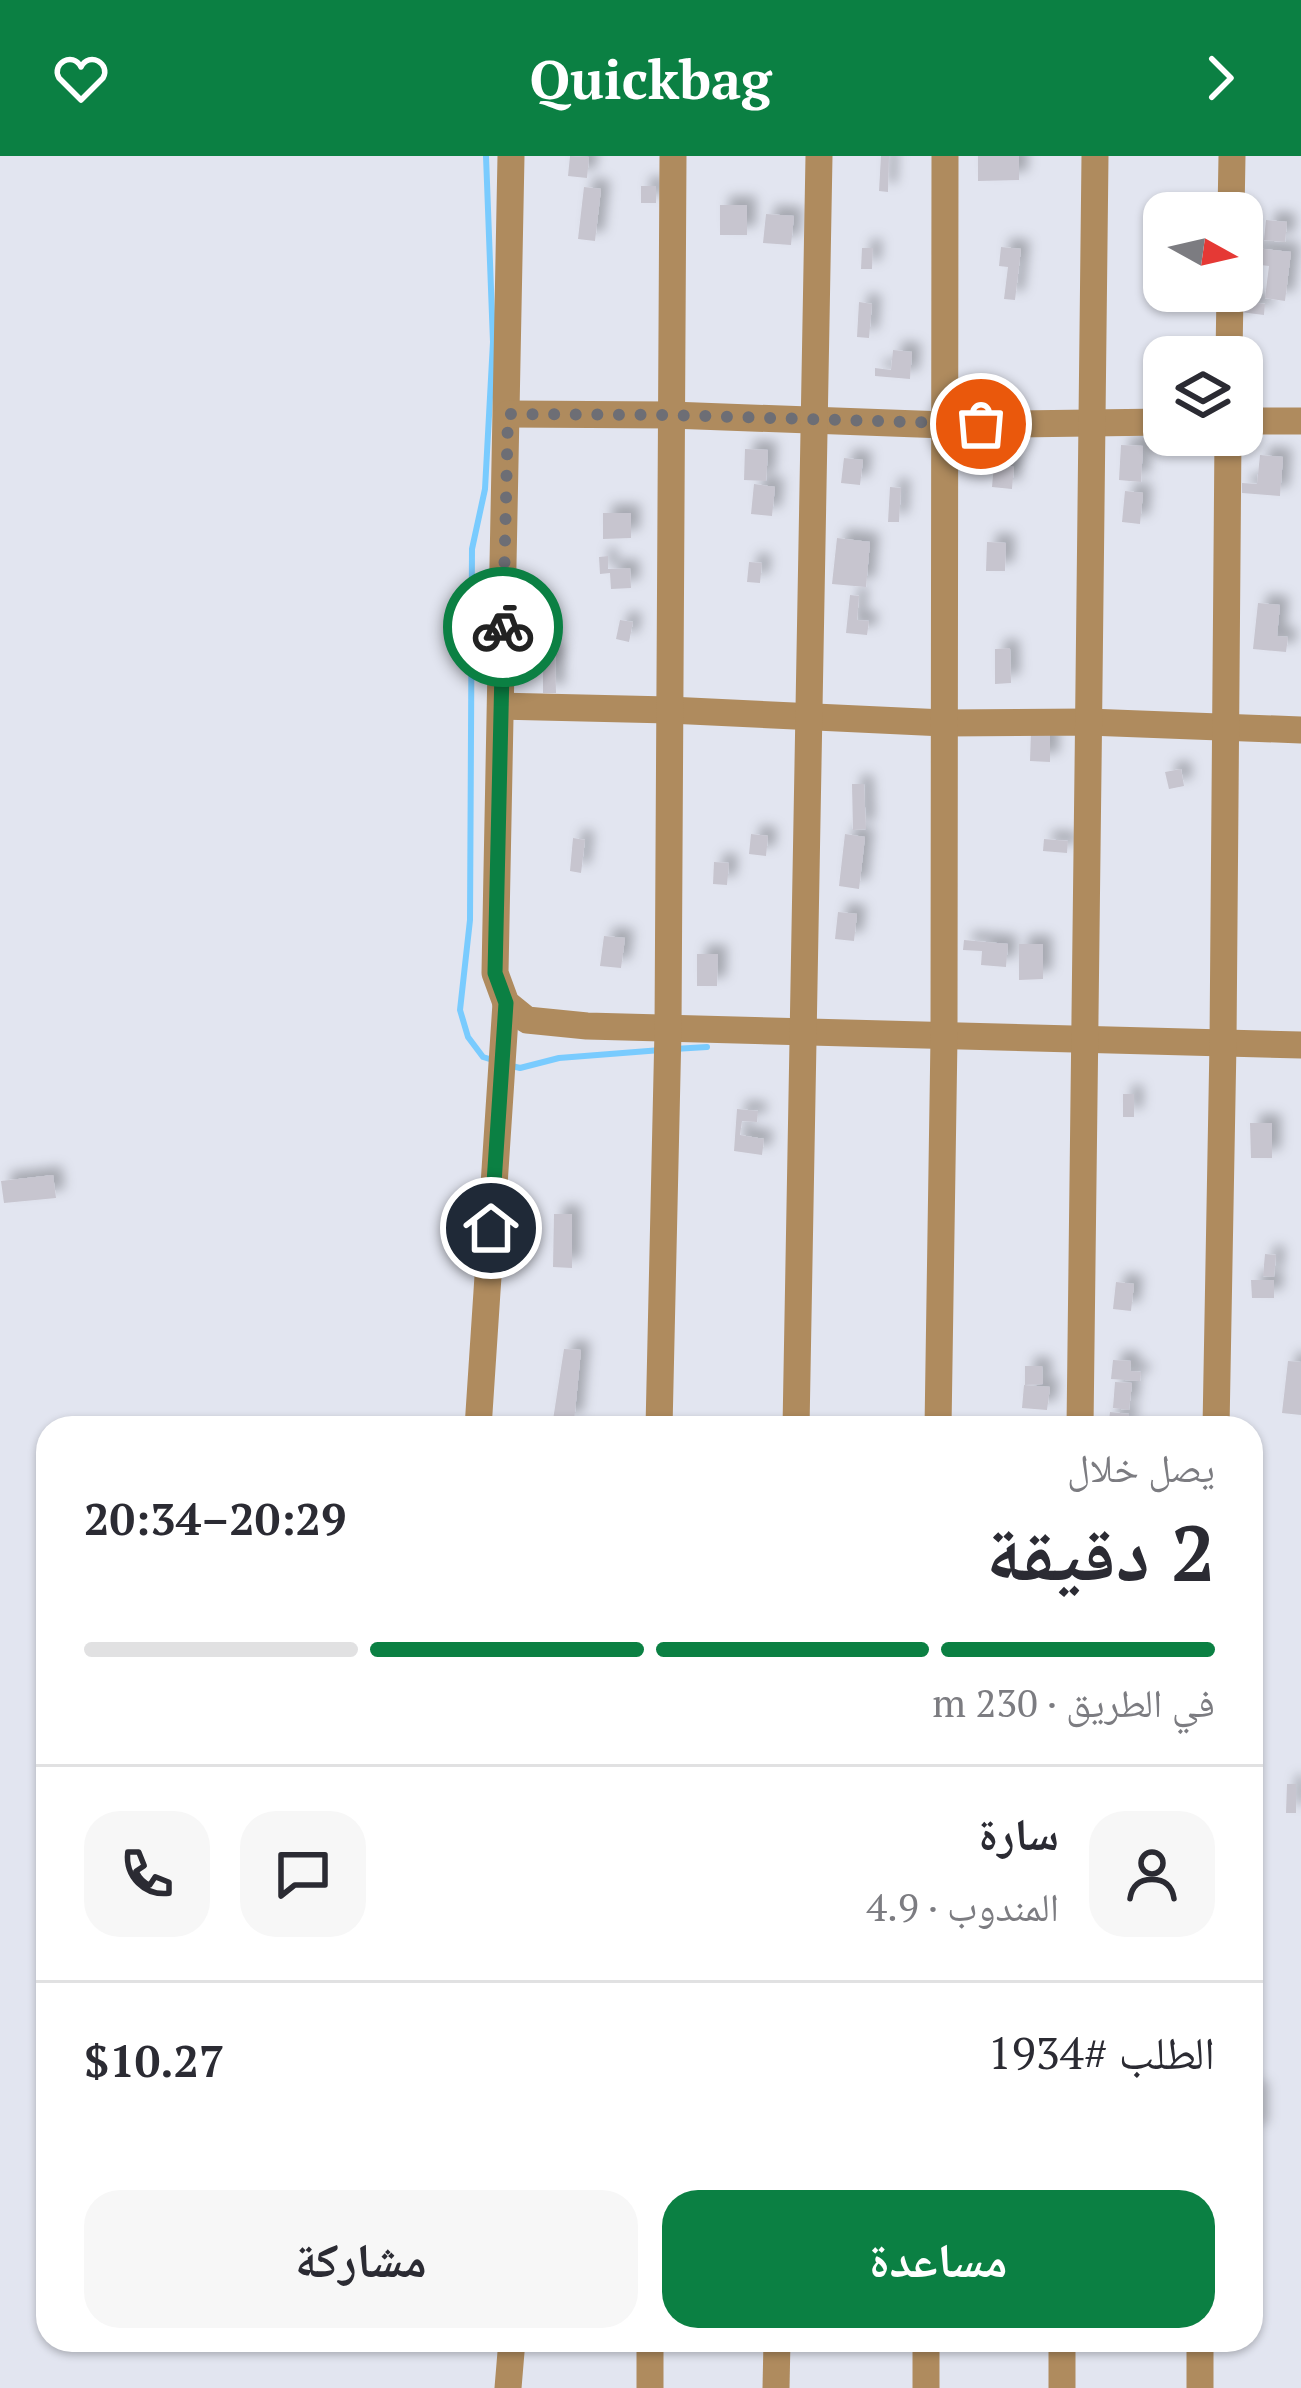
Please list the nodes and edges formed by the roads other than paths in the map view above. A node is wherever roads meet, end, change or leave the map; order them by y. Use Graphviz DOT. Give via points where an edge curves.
graph roads {
  1 [pos="511,156"];
  2 [pos="673,156"];
  3 [pos="819,156"];
  4 [pos="945,156"];
  5 [pos="1095,156"];
  6 [pos="1232,156"];
  7 [pos="1231,192"];
  8 [pos="508,414"];
  9 [pos="670,415"];
  10 [pos="812,420"];
  11 [pos="1263,421"];
  12 [pos="1301,421"];
  13 [pos="1143,423"];
  14 [pos="1091,424"];
  15 [pos="945,425"];
  16 [pos="1228,456"];
  17 [pos="501,706"];
  18 [pos="669,710"];
  19 [pos="810,716"];
  20 [pos="1088,722"];
  21 [pos="944,723"];
  22 [pos="1225,728"];
  23 [pos="1301,730"];
  24 [pos="506,1003"];
  25 [pos="668,1030"];
  26 [pos="805,1033"];
  27 [pos="944,1036"];
  28 [pos="1088,1040"];
  29 [pos="1223,1043"];
  30 [pos="1301,1045"];
  31 [pos="479,1416"];
  32 [pos="658,1416"];
  33 [pos="796,1416"];
  34 [pos="938,1416"];
  35 [pos="1080,1416"];
  36 [pos="1216,1416"];
  37 [pos="511,2352"];
  38 [pos="650,2352"];
  39 [pos="777,2352"];
  40 [pos="926,2352"];
  41 [pos="1062,2352"];
  42 [pos="1201,2352"];
  43 [pos="508,2388"];
  44 [pos="650,2388"];
  45 [pos="776,2388"];
  46 [pos="926,2388"];
  47 [pos="1061,2388"];
  48 [pos="1200,2388"];
  1 -- 8 [label="street"];
  2 -- 9 [label="street"];
  3 -- 10 [label="street"];
  4 -- 15 [label="street"];
  5 -- 14 [label="street"];
  6 -- 7 [label="street"];
  8 -- 9 [label="street"];
  8 -- 17 [label="street"];
  9 -- 10 [label="street"];
  9 -- 18 [label="street"];
  10 -- 15 [label="street"];
  10 -- 19 [label="street"];
  11 -- 12 [label="street"];
  13 -- 14 [label="street"];
  14 -- 15 [label="street"];
  14 -- 20 [label="street"];
  15 -- 21 [label="street"];
  16 -- 22 [label="street"];
  17 -- 18 [label="street"];
  17 -- 24 [label="street" via="495,973"];
  18 -- 19 [label="street"];
  18 -- 25 [label="street"];
  19 -- 21 [label="street"];
  19 -- 26 [label="street"];
  20 -- 21 [label="street"];
  20 -- 22 [label="street"];
  20 -- 28 [label="street"];
  21 -- 27 [label="street"];
  22 -- 23 [label="street"];
  22 -- 29 [label="street"];
  24 -- 25 [label="street" via="527,1020"];
  24 -- 31 [label="street"];
  25 -- 26 [label="street"];
  25 -- 32 [label="street"];
  26 -- 27 [label="street"];
  26 -- 33 [label="street"];
  27 -- 28 [label="street"];
  27 -- 34 [label="street"];
  28 -- 29 [label="street"];
  28 -- 35 [label="street"];
  29 -- 30 [label="street"];
  29 -- 36 [label="street"];
  37 -- 43 [label="street"];
  38 -- 44 [label="street"];
  39 -- 45 [label="street"];
  40 -- 46 [label="street"];
  41 -- 47 [label="street"];
  42 -- 48 [label="street"];
}
